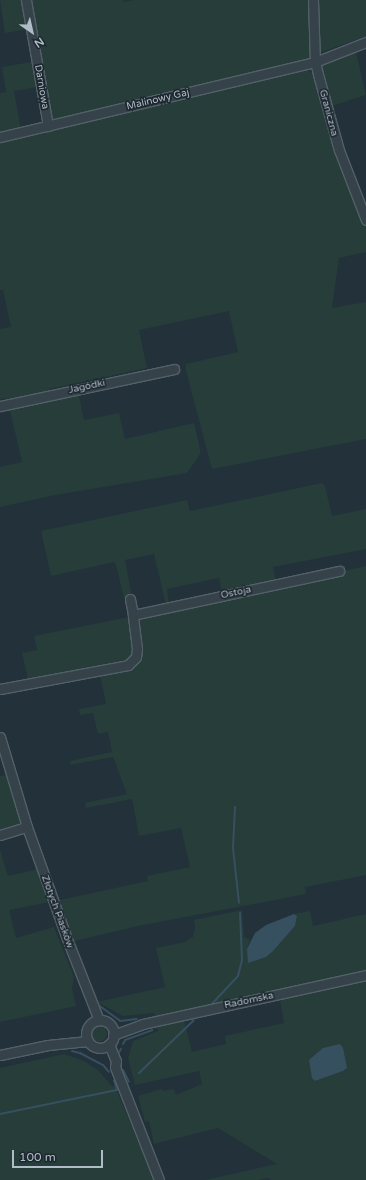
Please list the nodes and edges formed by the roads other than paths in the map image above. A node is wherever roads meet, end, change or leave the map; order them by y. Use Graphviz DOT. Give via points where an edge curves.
graph roads {
  1 [pos="26,0"];
  2 [pos="313,0"];
  3 [pos="366,42"];
  4 [pos="315,62"];
  5 [pos="48,126"];
  6 [pos="0,137"];
  7 [pos="366,220"];
  8 [pos="174,369"];
  9 [pos="0,406"];
  10 [pos="339,571"];
  11 [pos="130,599"];
  12 [pos="133,614"];
  13 [pos="0,689"];
  14 [pos="0,737"];
  15 [pos="27,827"];
  16 [pos="0,835"];
  17 [pos="366,975"];
  18 [pos="96,1021"];
  19 [pos="112,1031"];
  20 [pos="87,1037"];
  21 [pos="106,1045"];
  22 [pos="0,1055"];
  23 [pos="159,1180"];
  1 -- 5 [label="street, Darniowa"];
  2 -- 4 [label="street, Graniczna"];
  3 -- 4 [label="street, Malinowy Gaj"];
  4 -- 5 [label="street, Malinowy Gaj"];
  4 -- 7 [label="street, Graniczna" via="339,150"];
  5 -- 6 [label="street, Malinowy Gaj"];
  8 -- 9 [label="street, Jagódki"];
  10 -- 12 [label="street, Ostoja"];
  11 -- 12 [label="street"];
  12 -- 13 [label="street" via="137,648 136,657 128,665"];
  14 -- 15 [label="street, Złotych Piasków"];
  15 -- 16 [label="street"];
  15 -- 18 [label="street, Złotych Piasków"];
  17 -- 19 [label="street, Radomska"];
  18 -- 19 [label="street" via="107,1022"];
  18 -- 20 [label="street" via="88,1027"];
  19 -- 21 [label="street"];
  20 -- 21 [label="street" via="95,1047"];
  20 -- 22 [label="street"];
  21 -- 23 [label="street" via="116,1061 115,1067"];
}
